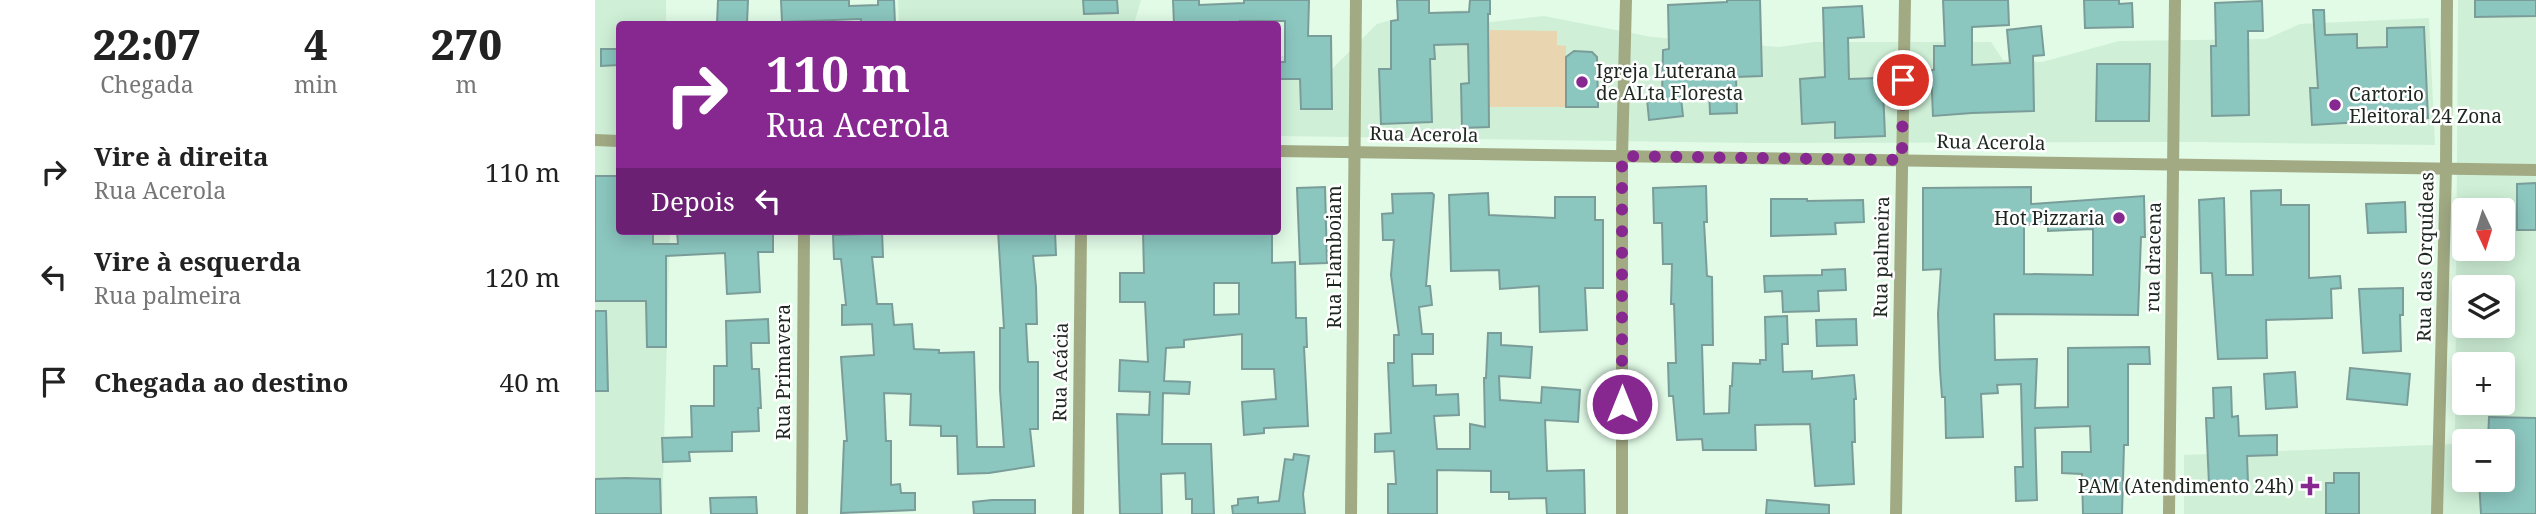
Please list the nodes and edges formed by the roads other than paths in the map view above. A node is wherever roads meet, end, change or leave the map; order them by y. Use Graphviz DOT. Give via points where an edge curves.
graph roads {
  1 [pos="1356,0"];
  2 [pos="1626,0"];
  3 [pos="1905,0"];
  4 [pos="2175,0"];
  5 [pos="2447,0"];
  6 [pos="595,140"];
  7 [pos="616,141"];
  8 [pos="1281,151"];
  9 [pos="1354,152"];
  10 [pos="1622,156"];
  11 [pos="1902,160"];
  12 [pos="2173,164"];
  13 [pos="2446,169"];
  14 [pos="2536,170"];
  15 [pos="804,235"];
  16 [pos="1081,235"];
  17 [pos="801,514"];
  18 [pos="1077,514"];
  19 [pos="1351,514"];
  20 [pos="1622,514"];
  21 [pos="1896,514"];
  22 [pos="2169,514"];
  23 [pos="2437,514"];
  1 -- 9 [label="street, Rua Flamboiam"];
  2 -- 10 [label="street"];
  3 -- 11 [label="street, Rua palmeira"];
  4 -- 12 [label="street, rua dracena"];
  5 -- 13 [label="street, Rua das Orquídeas"];
  6 -- 7 [label="street"];
  8 -- 9 [label="street, Rua Acerola"];
  9 -- 10 [label="street, Rua Acerola"];
  9 -- 19 [label="street, Rua Flamboiam"];
  10 -- 11 [label="street, Rua Acerola"];
  10 -- 20 [label="street"];
  11 -- 12 [label="street, Rua Acerola"];
  11 -- 21 [label="street, Rua palmeira"];
  12 -- 13 [label="street, Rua Acerola"];
  12 -- 22 [label="street, rua dracena"];
  13 -- 14 [label="street, Rua Acerola"];
  13 -- 23 [label="street, Rua das Orquídeas"];
  15 -- 17 [label="street, Rua Primavera"];
  16 -- 18 [label="street, Rua Acácia"];
}
